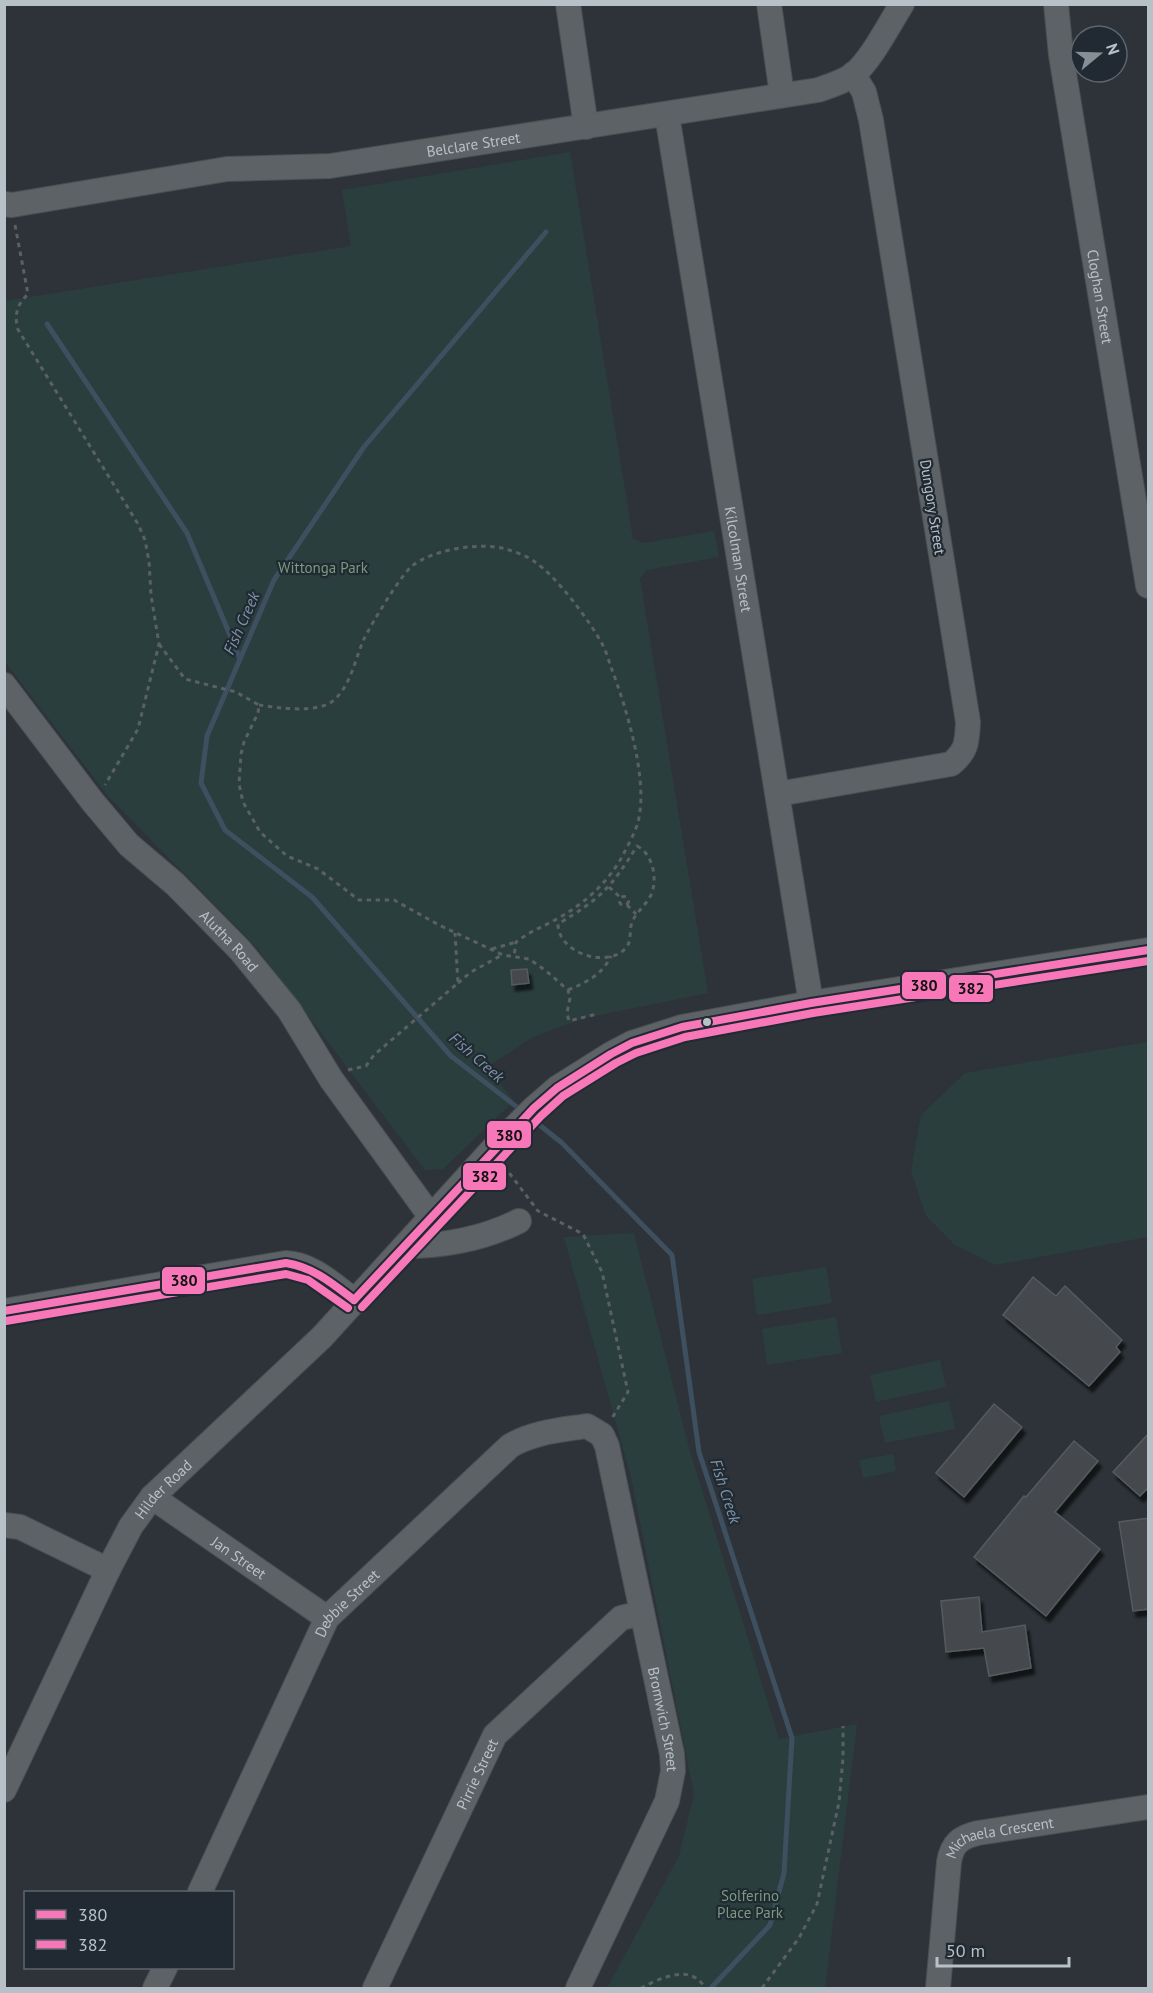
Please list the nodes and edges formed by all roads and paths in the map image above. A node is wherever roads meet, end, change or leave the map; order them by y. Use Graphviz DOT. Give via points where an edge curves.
graph roads {
  1 [pos="568,4"];
  2 [pos="769,4"];
  3 [pos="902,4"];
  4 [pos="1056,4"];
  5 [pos="853,74"];
  6 [pos="782,95"];
  7 [pos="667,115"];
  8 [pos="586,127"];
  9 [pos="8,205"];
  10 [pos="1149,586"];
  11 [pos="159,644"];
  12 [pos="4,685"];
  13 [pos="259,705"];
  14 [pos="778,794"];
  15 [pos="92,801"];
  16 [pos="609,887"];
  17 [pos="636,914"];
  18 [pos="455,933"];
  19 [pos="516,942"];
  20 [pos="490,949"];
  21 [pos="1149,950"];
  22 [pos="502,955"];
  23 [pos="514,956"];
  24 [pos="611,956"];
  25 [pos="458,983"];
  26 [pos="568,990"];
  27 [pos="811,1003"];
  28 [pos="597,1014"];
  29 [pos="332,1078"];
  30 [pos="499,1143"];
  31 [pos="431,1217"];
  32 [pos="519,1221"];
  33 [pos="405,1246"];
  34 [pos="354,1300"];
  35 [pos="4,1311"];
  36 [pos="602,1435"];
  37 [pos="152,1497"];
  38 [pos="4,1525"];
  39 [pos="108,1570"];
  40 [pos="642,1613"];
  41 [pos="327,1618"];
  42 [pos="843,1726"];
  43 [pos="4,1790"];
  44 [pos="1149,1807"];
  45 [pos="201,1891"];
  46 [pos="165,1969"];
  47 [pos="155,1989"];
  48 [pos="375,1989"];
  49 [pos="578,1989"];
  50 [pos="641,1989"];
  51 [pos="705,1989"];
  52 [pos="762,1989"];
  53 [pos="938,1989"];
  1 -- 8 [label="street"];
  2 -- 6 [label="street"];
  3 -- 5 [label="street, Belclare Street"];
  4 -- 10 [label="street, Cloghan Street" via="1061,55"];
  5 -- 6 [label="street, Belclare Street" via="818,90"];
  5 -- 14 [label="street, Dungory Street" via="864,92 871,120 968,722 967,740 962,755 951,764"];
  6 -- 7 [label="street, Belclare Street"];
  7 -- 8 [label="street, Belclare Street"];
  7 -- 14 [label="street, Kilcolman Street"];
  8 -- 9 [label="street, Belclare Street" via="330,166 227,169"];
  9 -- 11 [label="path" via="28,294 17,305 17,328 138,524 149,561"];
  11 -- 13 [label="path" via="185,679 236,692"];
  11 -- 15 [label="path" via="138,729"];
  12 -- 15 [label="street, Alutha Road"];
  13 -- 18 [label="path" via="244,742 239,784 243,802 260,832 287,856 318,869 359,900 394,900"];
  13 -- 19 [label="path" via="317,708 333,700 347,682 365,638 398,585 411,567 431,556 479,546 505,549 534,561 553,577 602,643 618,686 633,733 640,789 638,822 622,856 598,889 585,901"];
  14 -- 27 [label="street, Kilcolman Street"];
  15 -- 29 [label="street, Alutha Road" via="129,845 175,884 240,950 289,1010"];
  16 -- 17 [label="path" via="621,898 621,905 627,905"];
  16 -- 17 [label="path" via="637,846 641,848 651,861 653,880 650,896"];
  16 -- 24 [label="path" via="558,924 558,930 569,946 579,952 591,957"];
  17 -- 24 [label="path" via="629,944"];
  18 -- 20 [label="path"];
  18 -- 25 [label="path"];
  19 -- 20 [label="path"];
  19 -- 23 [label="path"];
  20 -- 22 [label="path"];
  21 -- 27 [label="street, Hilder Road"];
  22 -- 23 [label="path"];
  22 -- 25 [label="path"];
  23 -- 26 [label="path" via="529,959"];
  24 -- 26 [label="path" via="599,975"];
  25 -- 29 [label="path" via="366,1066"];
  26 -- 28 [label="path" via="569,1021"];
  27 -- 30 [label="street, Hilder Road" via="682,1027 632,1043 557,1088"];
  29 -- 31 [label="street, Alutha Road"];
  30 -- 31 [label="street, Hilder Road"];
  30 -- 36 [label="path" via="538,1211 583,1234 603,1272 628,1392"];
  31 -- 33 [label="street, Hilder Road"];
  32 -- 33 [label="street" via="498,1232 439,1246"];
  33 -- 34 [label="street, Hilder Road"];
  34 -- 35 [label="street" via="308,1268 286,1263"];
  34 -- 37 [label="street, Hilder Road" via="322,1336"];
  36 -- 40 [label="street, Bromwich Street"];
  36 -- 41 [label="street, Debbie Street" via="587,1426 522,1438"];
  37 -- 39 [label="street, Hilder Road" via="131,1526"];
  37 -- 41 [label="street, Jan Street"];
  38 -- 39 [label="street" via="20,1527"];
  39 -- 43 [label="street, Hilder Road"];
  40 -- 48 [label="street, Pirrie Street" via="621,1618 495,1735"];
  40 -- 49 [label="street, Bromwich Street" via="672,1754 671,1786"];
  41 -- 45 [label="street, Debbie Street"];
  42 -- 52 [label="path" via="839,1802 817,1904 799,1938"];
  44 -- 53 [label="street, Michaela Crescent" via="959,1839 949,1862"];
  46 -- 47 [label="street"];
  50 -- 51 [label="path" via="674,1975 693,1976 701,1980"];
}
